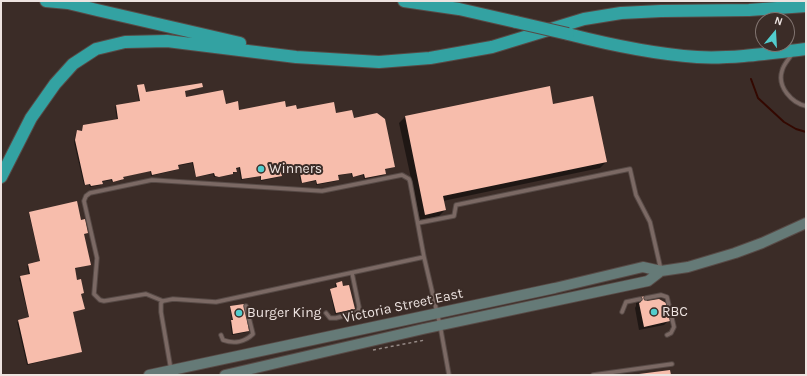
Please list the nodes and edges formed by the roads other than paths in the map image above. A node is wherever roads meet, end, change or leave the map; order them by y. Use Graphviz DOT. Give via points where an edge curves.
graph roads {
  1 [pos="46,1"];
  2 [pos="404,1"];
  3 [pos="806,6"];
  4 [pos="800,50"];
  5 [pos="296,57"];
  6 [pos="806,106"];
  7 [pos="1,177"];
  8 [pos="418,223"];
  9 [pos="806,223"];
  10 [pos="424,257"];
  11 [pos="661,271"];
  12 [pos="352,272"];
  13 [pos="646,298"];
  14 [pos="640,299"];
  15 [pos="164,301"];
  16 [pos="246,306"];
  17 [pos="622,312"];
  18 [pos="326,313"];
  19 [pos="437,313"];
  20 [pos="440,325"];
  21 [pos="221,335"];
  22 [pos="666,335"];
  23 [pos="672,364"];
  24 [pos="170,373"];
  25 [pos="149,375"];
  26 [pos="225,375"];
  27 [pos="449,375"];
  28 [pos="594,375"];
  1 -- 5 [label="highway" via="97,10"];
  2 -- 4 [label="highway, bridge" via="459,9 647,51 718,57"];
  3 -- 5 [label="highway" via="749,10 661,11 584,19 492,47 430,58 379,62"];
  4 -- 6 [label="lane" via="782,71 782,83 788,95 798,104"];
  5 -- 7 [label="highway" via="167,41 125,42 96,49 73,64 56,84 31,118"];
  8 -- 10 [label="lane"];
  8 -- 11 [label="lane" via="454,216 456,205 630,169 636,195 650,222"];
  8 -- 15 [label="lane" via="410,182 402,175 322,191 152,180 90,193 84,201 97,258 94,294 104,301 146,294"];
  9 -- 11 [label="main road, Victoria Street East" via="735,253 688,267"];
  10 -- 12 [label="lane"];
  10 -- 19 [label="lane"];
  11 -- 19 [label="main road, Victoria Street East" via="643,267"];
  11 -- 20 [label="main road, Victoria Street East" via="648,281"];
  12 -- 15 [label="lane" via="216,302 173,299"];
  12 -- 18 [label="lane" via="358,312 336,318 330,318"];
  13 -- 22 [label="lane" via="661,295 667,297 674,327 671,333"];
  14 -- 17 [label="lane" via="626,302"];
  15 -- 24 [label="lane" via="161,304 161,312"];
  16 -- 21 [label="lane" via="253,334 248,340 231,343 223,340"];
  19 -- 20 [label="lane"];
  19 -- 24 [label="main road, Victoria Street East"];
  20 -- 26 [label="main road, Victoria Street East"];
  20 -- 27 [label="lane"];
  23 -- 28 [label="lane"];
  24 -- 25 [label="main road, Victoria Street East"];
}
